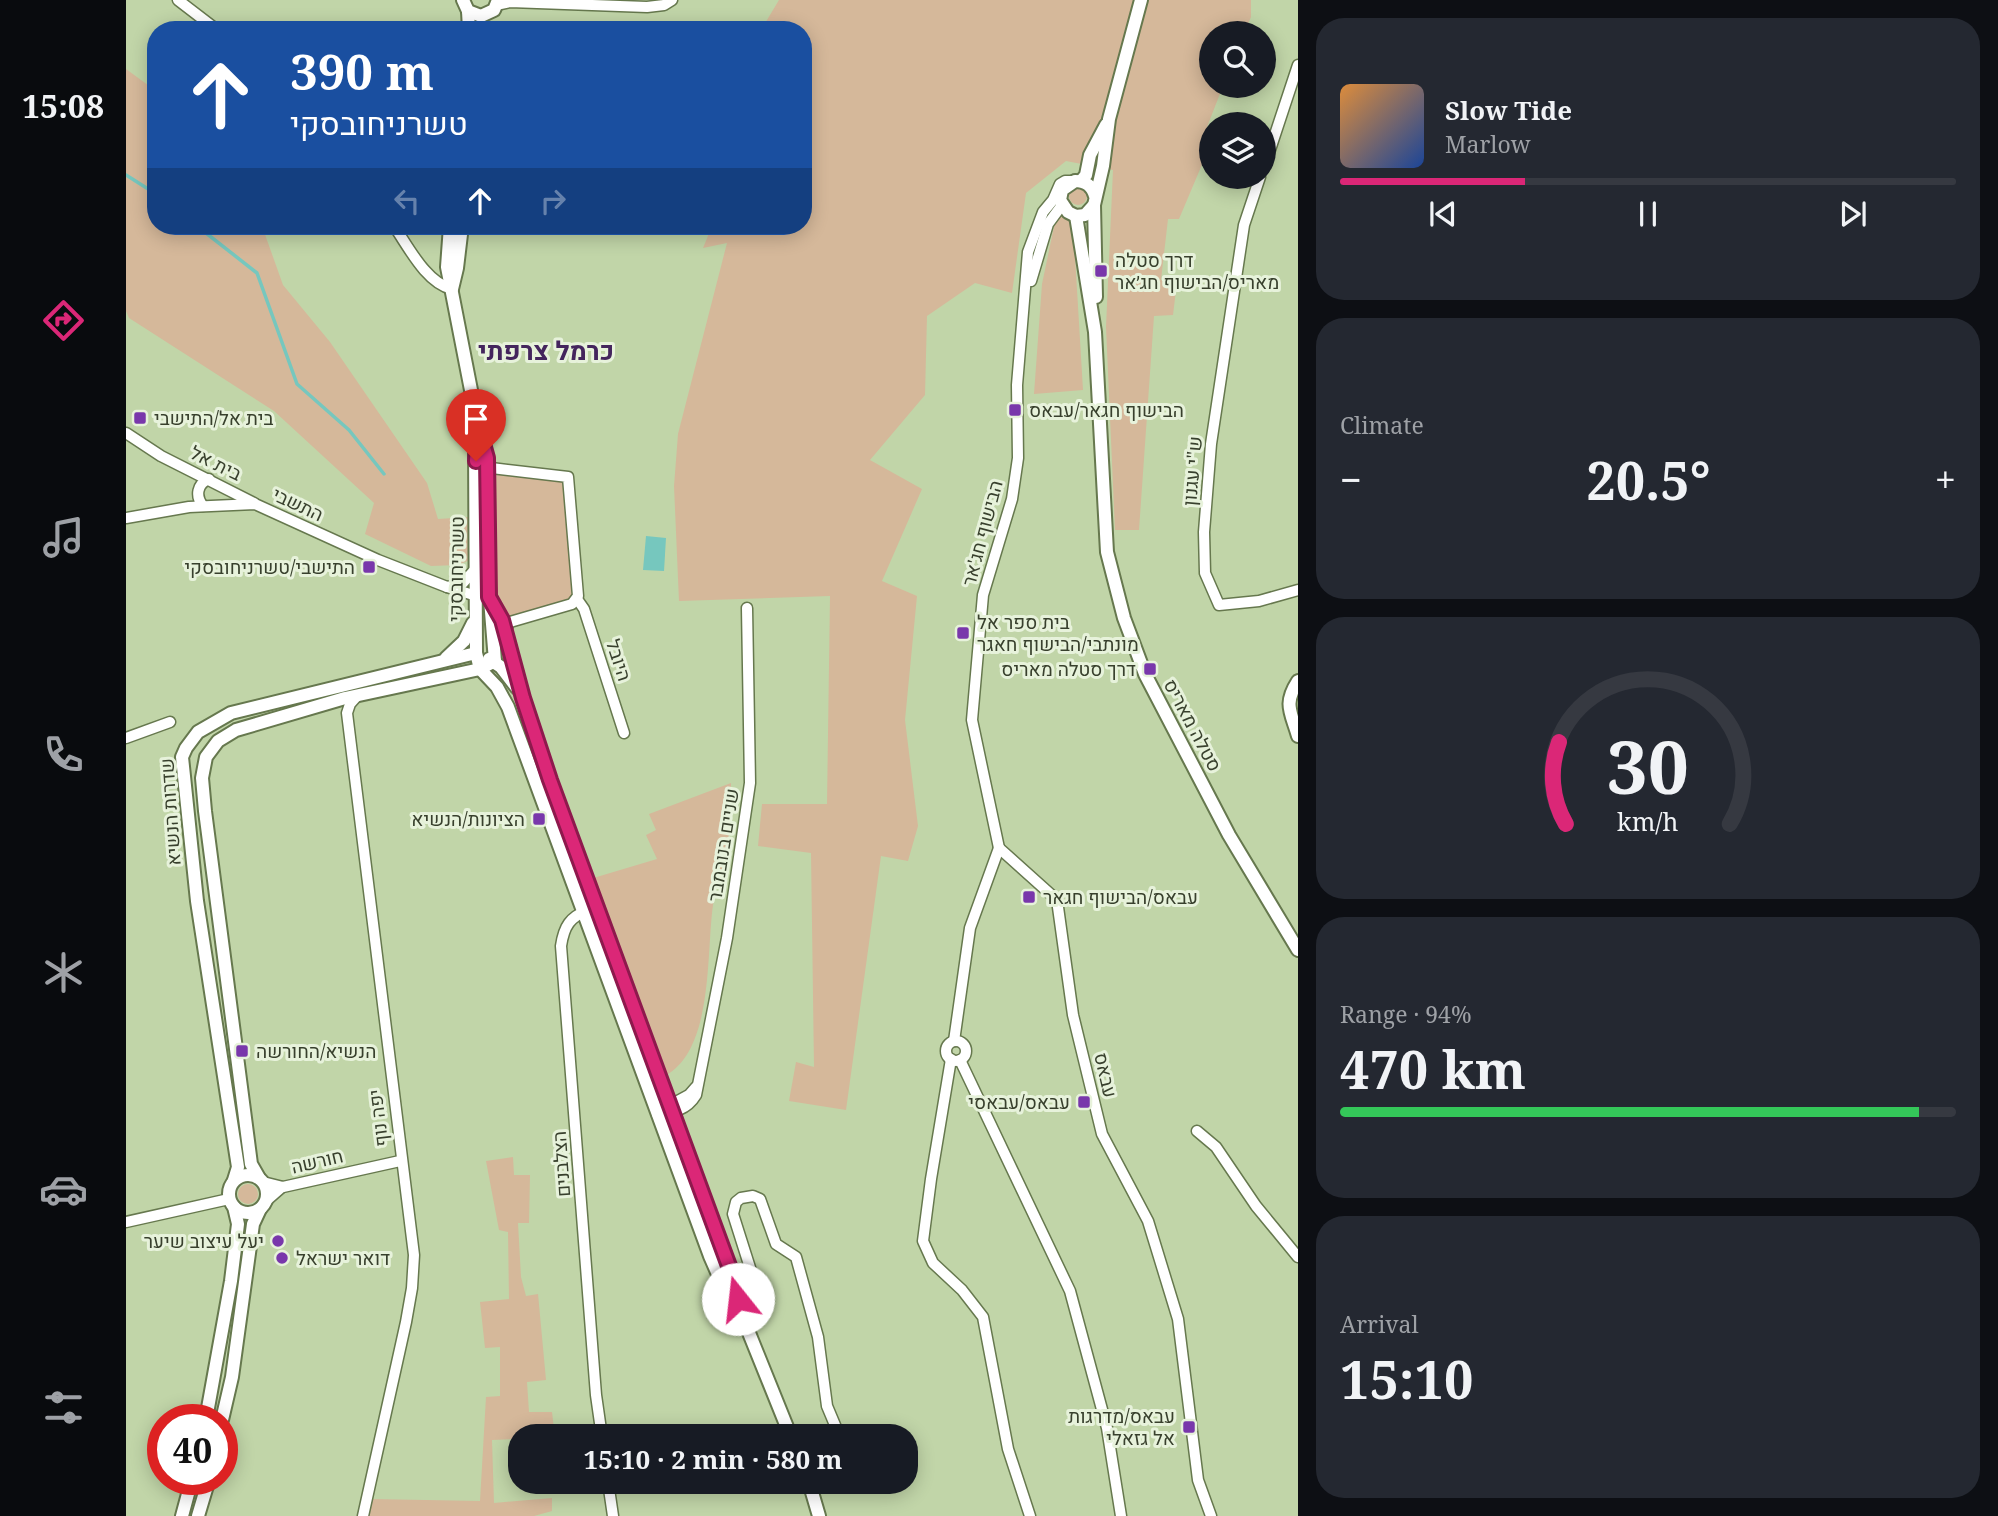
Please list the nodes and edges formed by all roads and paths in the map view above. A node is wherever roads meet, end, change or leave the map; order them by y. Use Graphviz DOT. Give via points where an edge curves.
graph roads {
  1 [pos="178,0"];
  2 [pos="672,0"];
  3 [pos="1141,0"];
  4 [pos="502,2"];
  5 [pos="191,5"];
  6 [pos="466,5"];
  7 [pos="486,15"];
  8 [pos="208,21"];
  9 [pos="484,21"];
  10 [pos="1298,65"];
  11 [pos="1110,119"];
  12 [pos="1276,131"];
  13 [pos="1078,181"];
  14 [pos="1256,189"];
  15 [pos="1095,201"];
  16 [pos="1062,205"];
  17 [pos="1076,216"];
  18 [pos="400,235"];
  19 [pos="449,235"];
  20 [pos="461,235"];
  21 [pos="452,289"];
  22 [pos="1023,309"];
  23 [pos="1095,332"];
  24 [pos="126,433"];
  25 [pos="482,469"];
  26 [pos="209,479"];
  27 [pos="222,486"];
  28 [pos="255,504"];
  29 [pos="208,505"];
  30 [pos="126,517"];
  31 [pos="477,566"];
  32 [pos="447,587"];
  33 [pos="1298,590"];
  34 [pos="475,596"];
  35 [pos="489,597"];
  36 [pos="577,599"];
  37 [pos="747,608"];
  38 [pos="474,620"];
  39 [pos="505,629"];
  40 [pos="475,653"];
  41 [pos="443,660"];
  42 [pos="495,661"];
  43 [pos="480,669"];
  44 [pos="1298,681"];
  45 [pos="359,695"];
  46 [pos="523,698"];
  47 [pos="332,702"];
  48 [pos="1298,705"];
  49 [pos="347,713"];
  50 [pos="170,722"];
  51 [pos="1296,730"];
  52 [pos="624,733"];
  53 [pos="126,738"];
  54 [pos="999,848"];
  55 [pos="589,910"];
  56 [pos="1298,950"];
  57 [pos="954,1041"];
  58 [pos="956,1059"];
  59 [pos="672,1109"];
  60 [pos="657,1114"];
  61 [pos="1198,1131"];
  62 [pos="400,1161"];
  63 [pos="261,1180"];
  64 [pos="234,1181"];
  65 [pos="283,1187"];
  66 [pos="232,1203"];
  67 [pos="263,1205"];
  68 [pos="126,1222"];
  69 [pos="1298,1257"];
  70 [pos="736,1285"];
  71 [pos="741,1313"];
  72 [pos="209,1404"];
  73 [pos="226,1404"];
  74 [pos="600,1424"];
  75 [pos="786,1424"];
  76 [pos="835,1424"];
  77 [pos="610,1494"];
  78 [pos="813,1494"];
  79 [pos="188,1495"];
  80 [pos="204,1495"];
  81 [pos="182,1516"];
  82 [pos="198,1516"];
  83 [pos="363,1516"];
  84 [pos="613,1516"];
  85 [pos="819,1516"];
  86 [pos="1030,1516"];
  87 [pos="1121,1516"];
  88 [pos="1211,1516"];
  1 -- 5 [label="street"];
  2 -- 4 [label="street" via="647,8"];
  3 -- 11 [label="street, סטלה מאריס"];
  4 -- 7 [label="street"];
  5 -- 8 [label="street"];
  6 -- 7 [label="street" via="476,15"];
  7 -- 9 [label="street"];
  10 -- 12 [label="street"];
  11 -- 13 [label="street, סטלה מאריס" via="1093,146 1086,176"];
  11 -- 15 [label="street, סטלה מאריס"];
  13 -- 15 [label="street" via="1091,186"];
  13 -- 16 [label="street" via="1062,190"];
  13 -- 22 [label="street, הבישוף חג'אר" via="1060,184 1041,217 1028,252"];
  14 -- 33 [label="street, ש\"י עגנון" via="1244,225 1211,444 1205,573 1219,605 1259,601"];
  15 -- 17 [label="street" via="1085,215"];
  15 -- 23 [label="street, סטלה מאריס"];
  16 -- 17 [label="street"];
  16 -- 22 [label="street, הבישוף חג'אר" via="1048,224"];
  17 -- 23 [label="street, סטלה מאריס"];
  18 -- 21 [label="street" via="440,285"];
  19 -- 21 [label="street, טשרניחובסקי" via="447,267"];
  20 -- 21 [label="street, טשרניחובסקי"];
  21 -- 25 [label="street, טשרניחובסקי"];
  22 -- 54 [label="street, הבישוף חג'אר" via="1018,458 1012,499 983,595 972,720"];
  23 -- 56 [label="street, סטלה מאריס" via="1107,551 1133,646 1229,835"];
  24 -- 26 [label="street, בית אל"];
  25 -- 31 [label="street, טשרניחובסקי"];
  25 -- 35 [label="street, טשרניחובסקי"];
  25 -- 36 [label="street" via="569,477"];
  26 -- 27 [label="street, בית אל"];
  26 -- 29 [label="street" via="198,491 198,499"];
  27 -- 28 [label="street, בית אל"];
  27 -- 29 [label="street" via="221,496"];
  28 -- 29 [label="street, התשבי"];
  28 -- 32 [label="street, התשבי"];
  29 -- 30 [label="street, התשבי"];
  31 -- 32 [label="street" via="463,583"];
  31 -- 34 [label="street, טשרניחובסקי"];
  32 -- 34 [label="street, התשבי"];
  34 -- 35 [label="street, התשבי"];
  34 -- 38 [label="street, טשרניחובסקי"];
  35 -- 39 [label="street, טשרניחובסקי"];
  35 -- 42 [label="street"];
  36 -- 39 [label="street" via="510,622"];
  36 -- 52 [label="street, היובל"];
  37 -- 59 [label="street, שניים בנובמבר" via="750,783 727,938 699,1084"];
  38 -- 40 [label="street, טשרניחובסקי"];
  38 -- 41 [label="street" via="464,641"];
  39 -- 46 [label="street, טשרניחובסקי"];
  40 -- 41 [label="street, שדרות הנשיא"];
  40 -- 42 [label="street"];
  40 -- 43 [label="street, טשרניחובסקי"];
  41 -- 64 [label="street, שדרות הנשיא" via="231,713 198,732 182,757 197,901 238,1167"];
  42 -- 43 [label="street, שדרות הנשיא"];
  42 -- 46 [label="street"];
  43 -- 45 [label="street, שדרות הנשיא"];
  43 -- 55 [label="street" via="508,707"];
  44 -- 51 [label="street" via="1289,698"];
  45 -- 47 [label="street, שדרות הנשיא"];
  45 -- 49 [label="street"];
  46 -- 55 [label="street"];
  47 -- 49 [label="street"];
  47 -- 63 [label="street, שדרות הנשיא" via="227,735 212,749 203,767 216,911 251,1164"];
  48 -- 51 [label="street"];
  49 -- 62 [label="street, יפה נוף"];
  50 -- 53 [label="street"];
  54 -- 57 [label="street" via="970,928"];
  54 -- 88 [label="street, עבאס" via="1057,900 1073,1015 1102,1134 1148,1222 1178,1319 1198,1480"];
  55 -- 59 [label="street"];
  55 -- 60 [label="street"];
  55 -- 74 [label="street, הצלבנים" via="567,923 561,946"];
  57 -- 58 [label="street" via="947,1054"];
  57 -- 58 [label="street" via="965,1048 965,1055"];
  58 -- 86 [label="street" via="923,1241 933,1263 983,1317 1008,1449"];
  58 -- 87 [label="street" via="1070,1291 1107,1428"];
  59 -- 60 [label="street"];
  59 -- 70 [label="street"];
  60 -- 71 [label="street" via="710,1256"];
  61 -- 69 [label="street" via="1216,1147"];
  62 -- 65 [label="street, חורשה"];
  62 -- 83 [label="street, יפה נוף" via="413,1237 412,1289"];
  63 -- 64 [label="street" via="246,1174"];
  63 -- 65 [label="street, חורשה"];
  63 -- 67 [label="street" via="267,1191"];
  64 -- 66 [label="street" via="229,1189"];
  65 -- 67 [label="street, חורשה"];
  66 -- 67 [label="street" via="249,1213"];
  66 -- 68 [label="street"];
  66 -- 72 [label="street" via="238,1224"];
  67 -- 73 [label="street" via="253,1224"];
  70 -- 71 [label="street"];
  70 -- 76 [label="street" via="747,1282 752,1274 734,1207 741,1198 753,1196 760,1199 776,1244 796,1258 818,1337 827,1406"];
  71 -- 75 [label="street"];
  77 -- 84 [label="street"];
  78 -- 85 [label="street"];
  79 -- 81 [label="street"];
  80 -- 82 [label="street"];
}
